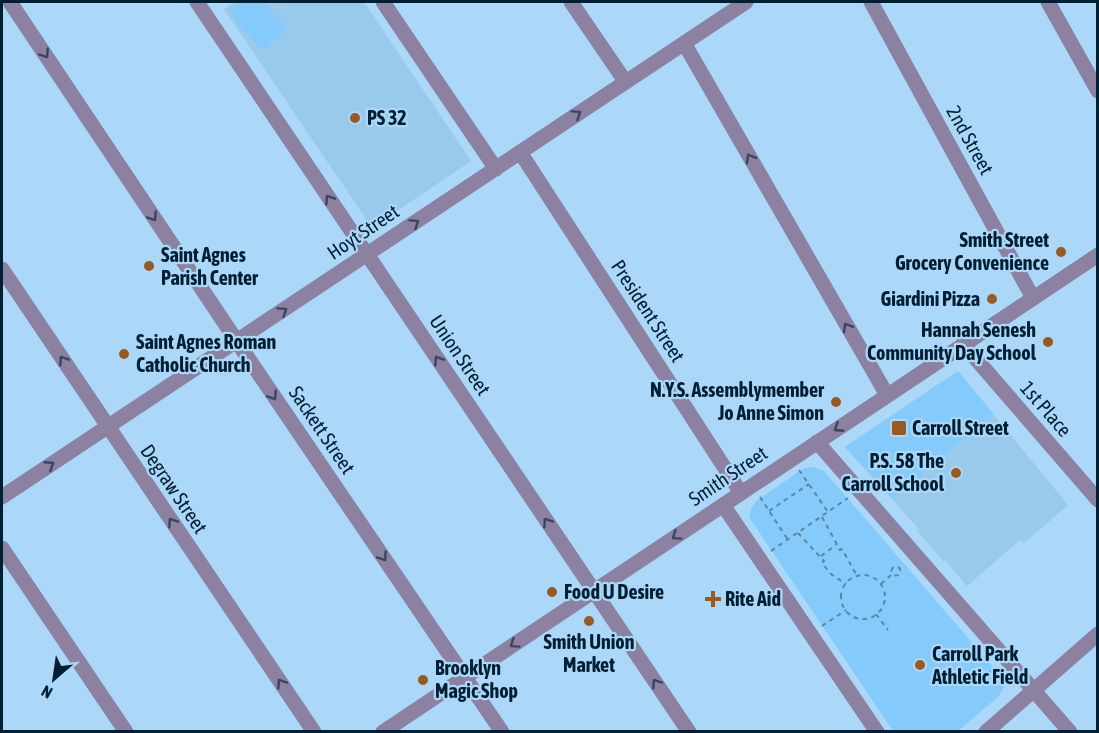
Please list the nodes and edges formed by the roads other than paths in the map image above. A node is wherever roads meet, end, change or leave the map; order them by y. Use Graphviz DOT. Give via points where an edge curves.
graph roads {
  1 [pos="197,2"];
  2 [pos="383,2"];
  3 [pos="571,2"];
  4 [pos="746,2"];
  5 [pos="871,2"];
  6 [pos="1048,2"];
  7 [pos="11,5"];
  8 [pos="730,6"];
  9 [pos="684,43"];
  10 [pos="625,81"];
  11 [pos="1098,91"];
  12 [pos="520,152"];
  13 [pos="496,169"];
  14 [pos="366,255"];
  15 [pos="1098,255"];
  16 [pos="2,269"];
  17 [pos="1033,298"];
  18 [pos="237,342"];
  19 [pos="963,344"];
  20 [pos="887,396"];
  21 [pos="108,428"];
  22 [pos="817,441"];
  23 [pos="741,493"];
  24 [pos="2,497"];
  25 [pos="1098,500"];
  26 [pos="723,505"];
  27 [pos="2,548"];
  28 [pos="594,591"];
  29 [pos="1098,634"];
  30 [pos="464,677"];
  31 [pos="1034,690"];
  32 [pos="126,732"];
  33 [pos="314,732"];
  34 [pos="383,732"];
  35 [pos="502,732"];
  36 [pos="689,732"];
  37 [pos="877,732"];
  38 [pos="986,732"];
  39 [pos="1070,732"];
  14 -- 1 [label="street, Union Street, one-way"];
  2 -- 13 [label="street"];
  3 -- 10 [label="street"];
  4 -- 8 [label="street, Hoyt Street"];
  5 -- 17 [label="street, 2nd Street"];
  6 -- 11 [label="street"];
  7 -- 18 [label="street, Sackett Street, one-way"];
  8 -- 9 [label="street, Hoyt Street"];
  9 -- 10 [label="street, Hoyt Street"];
  20 -- 9 [label="street, one-way"];
  12 -- 10 [label="street, Hoyt Street, one-way"];
  12 -- 13 [label="street, Hoyt Street"];
  12 -- 23 [label="street, President Street"];
  14 -- 13 [label="street, Hoyt Street, one-way"];
  18 -- 14 [label="street, Hoyt Street, one-way"];
  28 -- 14 [label="street, Union Street, one-way"];
  15 -- 17 [label="street, Smith Street"];
  21 -- 16 [label="street, Degraw Street, one-way"];
  17 -- 19 [label="street, Smith Street"];
  18 -- 21 [label="street, Hoyt Street"];
  18 -- 30 [label="street, Sackett Street, one-way"];
  19 -- 20 [label="street, Smith Street"];
  19 -- 25 [label="street, 1st Place"];
  20 -- 22 [label="street, Smith Street, one-way"];
  24 -- 21 [label="street, Hoyt Street, one-way"];
  33 -- 21 [label="street, Degraw Street, one-way"];
  22 -- 23 [label="street, Smith Street"];
  22 -- 31 [label="street"];
  23 -- 26 [label="street, Smith Street"];
  26 -- 28 [label="street, Smith Street, one-way"];
  26 -- 37 [label="street"];
  27 -- 32 [label="street"];
  28 -- 30 [label="street, Smith Street, one-way"];
  36 -- 28 [label="street, Union Street, one-way"];
  29 -- 31 [label="street"];
  30 -- 34 [label="street, Smith Street"];
  30 -- 35 [label="street, Sackett Street"];
  31 -- 38 [label="street"];
  31 -- 39 [label="street"];
}
